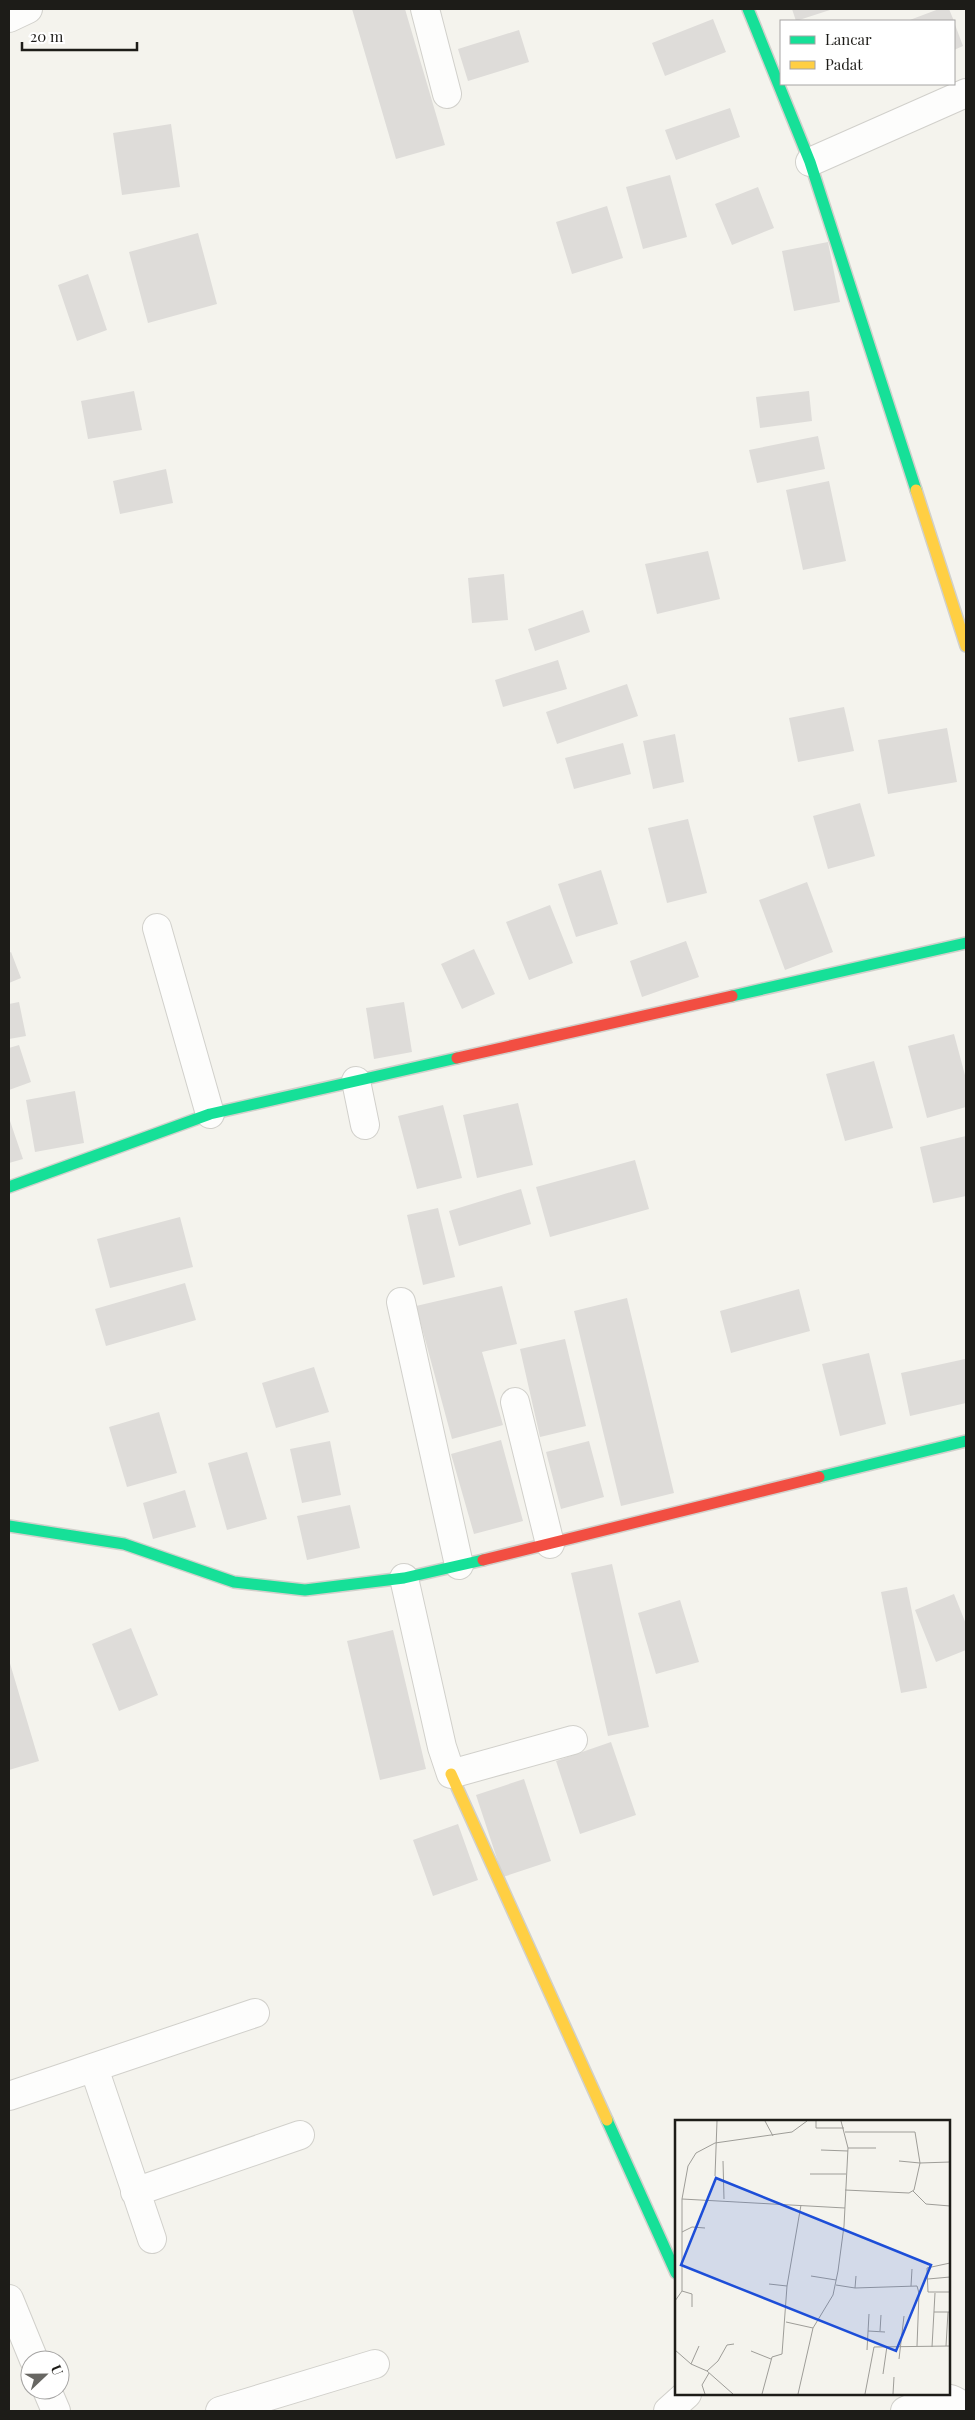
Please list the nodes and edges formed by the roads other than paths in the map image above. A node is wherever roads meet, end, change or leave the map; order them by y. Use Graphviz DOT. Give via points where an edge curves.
graph roads {
  1 [pos="28,9"];
  2 [pos="425,9"];
  3 [pos="748,9"];
  4 [pos="9,18"];
  5 [pos="966,93"];
  6 [pos="447,94"];
  7 [pos="810,162"];
  8 [pos="966,646"];
  9 [pos="157,928"];
  10 [pos="966,943"];
  11 [pos="356,1081"];
  12 [pos="210,1114"];
  13 [pos="365,1125"];
  14 [pos="9,1187"];
  15 [pos="401,1302"];
  16 [pos="516,1402"];
  17 [pos="966,1440"];
  18 [pos="9,1526"];
  19 [pos="550,1544"];
  20 [pos="459,1565"];
  21 [pos="404,1578"];
  22 [pos="573,1740"];
  23 [pos="451,1774"];
  24 [pos="255,2013"];
  25 [pos="94,2068"];
  26 [pos="9,2096"];
  27 [pos="300,2135"];
  28 [pos="135,2192"];
  29 [pos="152,2238"];
  30 [pos="675,2271"];
  31 [pos="11,2311"];
  32 [pos="29,2350"];
  33 [pos="375,2364"];
  34 [pos="686,2395"];
  35 [pos="966,2410"];
  36 [pos="220,2411"];
  37 [pos="668,2411"];
  38 [pos="904,2411"];
  1 -- 4 [label="street"];
  2 -- 6 [label="street"];
  3 -- 7 [label="street"];
  5 -- 7 [label="street"];
  7 -- 8 [label="street"];
  9 -- 12 [label="street"];
  10 -- 11 [label="street"];
  11 -- 12 [label="street"];
  11 -- 13 [label="street"];
  12 -- 14 [label="street"];
  15 -- 20 [label="street"];
  16 -- 19 [label="street"];
  17 -- 19 [label="street"];
  18 -- 21 [label="street" via="124,1544 234,1582 305,1590"];
  19 -- 20 [label="street"];
  20 -- 21 [label="street"];
  21 -- 23 [label="street"];
  22 -- 23 [label="street"];
  23 -- 30 [label="street"];
  24 -- 25 [label="street"];
  25 -- 26 [label="street"];
  25 -- 28 [label="street"];
  27 -- 28 [label="street"];
  28 -- 29 [label="street"];
  31 -- 32 [label="street"];
  33 -- 36 [label="street"];
  34 -- 37 [label="street"];
  35 -- 38 [label="street" via="957,2401 946,2397"];
}
